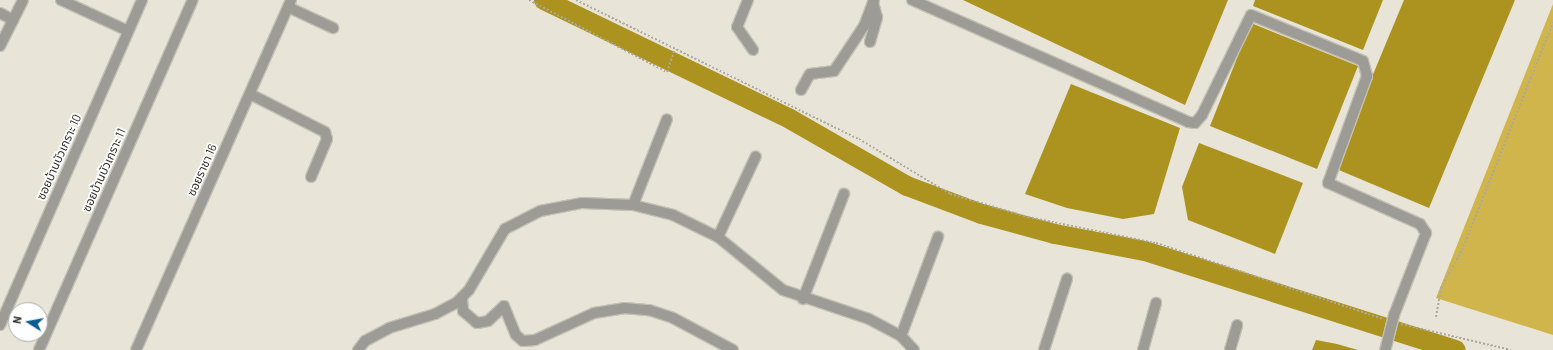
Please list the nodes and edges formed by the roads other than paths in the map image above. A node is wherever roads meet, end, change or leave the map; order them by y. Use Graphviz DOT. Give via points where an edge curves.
graph roads {
  1 [pos="23,0"];
  2 [pos="61,0"];
  3 [pos="142,0"];
  4 [pos="193,0"];
  5 [pos="748,0"];
  6 [pos="912,0"];
  7 [pos="874,2"];
  8 [pos="290,3"];
  9 [pos="0,13"];
  10 [pos="13,20"];
  11 [pos="333,28"];
  12 [pos="128,31"];
  13 [pos="870,42"];
  14 [pos="0,46"];
  15 [pos="753,50"];
  16 [pos="801,90"];
  17 [pos="250,94"];
  18 [pos="667,119"];
  19 [pos="756,156"];
  20 [pos="311,177"];
  21 [pos="844,194"];
  22 [pos="633,205"];
  23 [pos="718,237"];
  24 [pos="938,237"];
  25 [pos="1067,279"];
  26 [pos="462,299"];
  27 [pos="803,299"];
  28 [pos="1156,303"];
  29 [pos="0,325"];
  30 [pos="1237,325"];
  31 [pos="901,336"];
  32 [pos="1385,349"];
  33 [pos="39,350"];
  34 [pos="136,350"];
  35 [pos="358,350"];
  36 [pos="733,350"];
  37 [pos="914,350"];
  38 [pos="1044,350"];
  39 [pos="1143,350"];
  40 [pos="1230,350"];
  1 -- 10 [label="street"];
  2 -- 12 [label="street"];
  3 -- 12 [label="street, ซอยบ้านบัวเกราะ 10"];
  4 -- 33 [label="street, ซอยบ้านบัวเกราะ 11"];
  5 -- 15 [label="street" via="737,27"];
  6 -- 32 [label="street" via="1195,123 1202,115 1251,15 1363,61 1367,76 1327,178 1331,186 1420,224 1425,229 1425,239 1391,325"];
  7 -- 13 [label="street" via="877,17"];
  7 -- 16 [label="street" via="864,26 834,71 810,74"];
  8 -- 11 [label="street"];
  8 -- 17 [label="street, ซอยราชา 16"];
  9 -- 10 [label="street"];
  10 -- 14 [label="street"];
  12 -- 29 [label="street, ซอยบ้านบัวเกราะ 10"];
  17 -- 20 [label="street" via="325,132 327,139"];
  17 -- 34 [label="street, ซอยราชา 16"];
  18 -- 22 [label="street"];
  19 -- 23 [label="street"];
  21 -- 27 [label="street"];
  22 -- 23 [label="street" via="673,215"];
  22 -- 26 [label="street" via="582,203 540,211 505,229"];
  23 -- 27 [label="street" via="783,290"];
  24 -- 31 [label="street"];
  25 -- 38 [label="street"];
  26 -- 35 [label="street" via="435,314 388,328 365,341"];
  26 -- 36 [label="street" via="463,311 477,323 488,321 504,306 516,335 523,341 535,340 594,313 624,308 649,310 673,318"];
  27 -- 31 [label="street" via="869,319"];
  28 -- 39 [label="street"];
  30 -- 40 [label="street"];
  31 -- 37 [label="street"];
}
